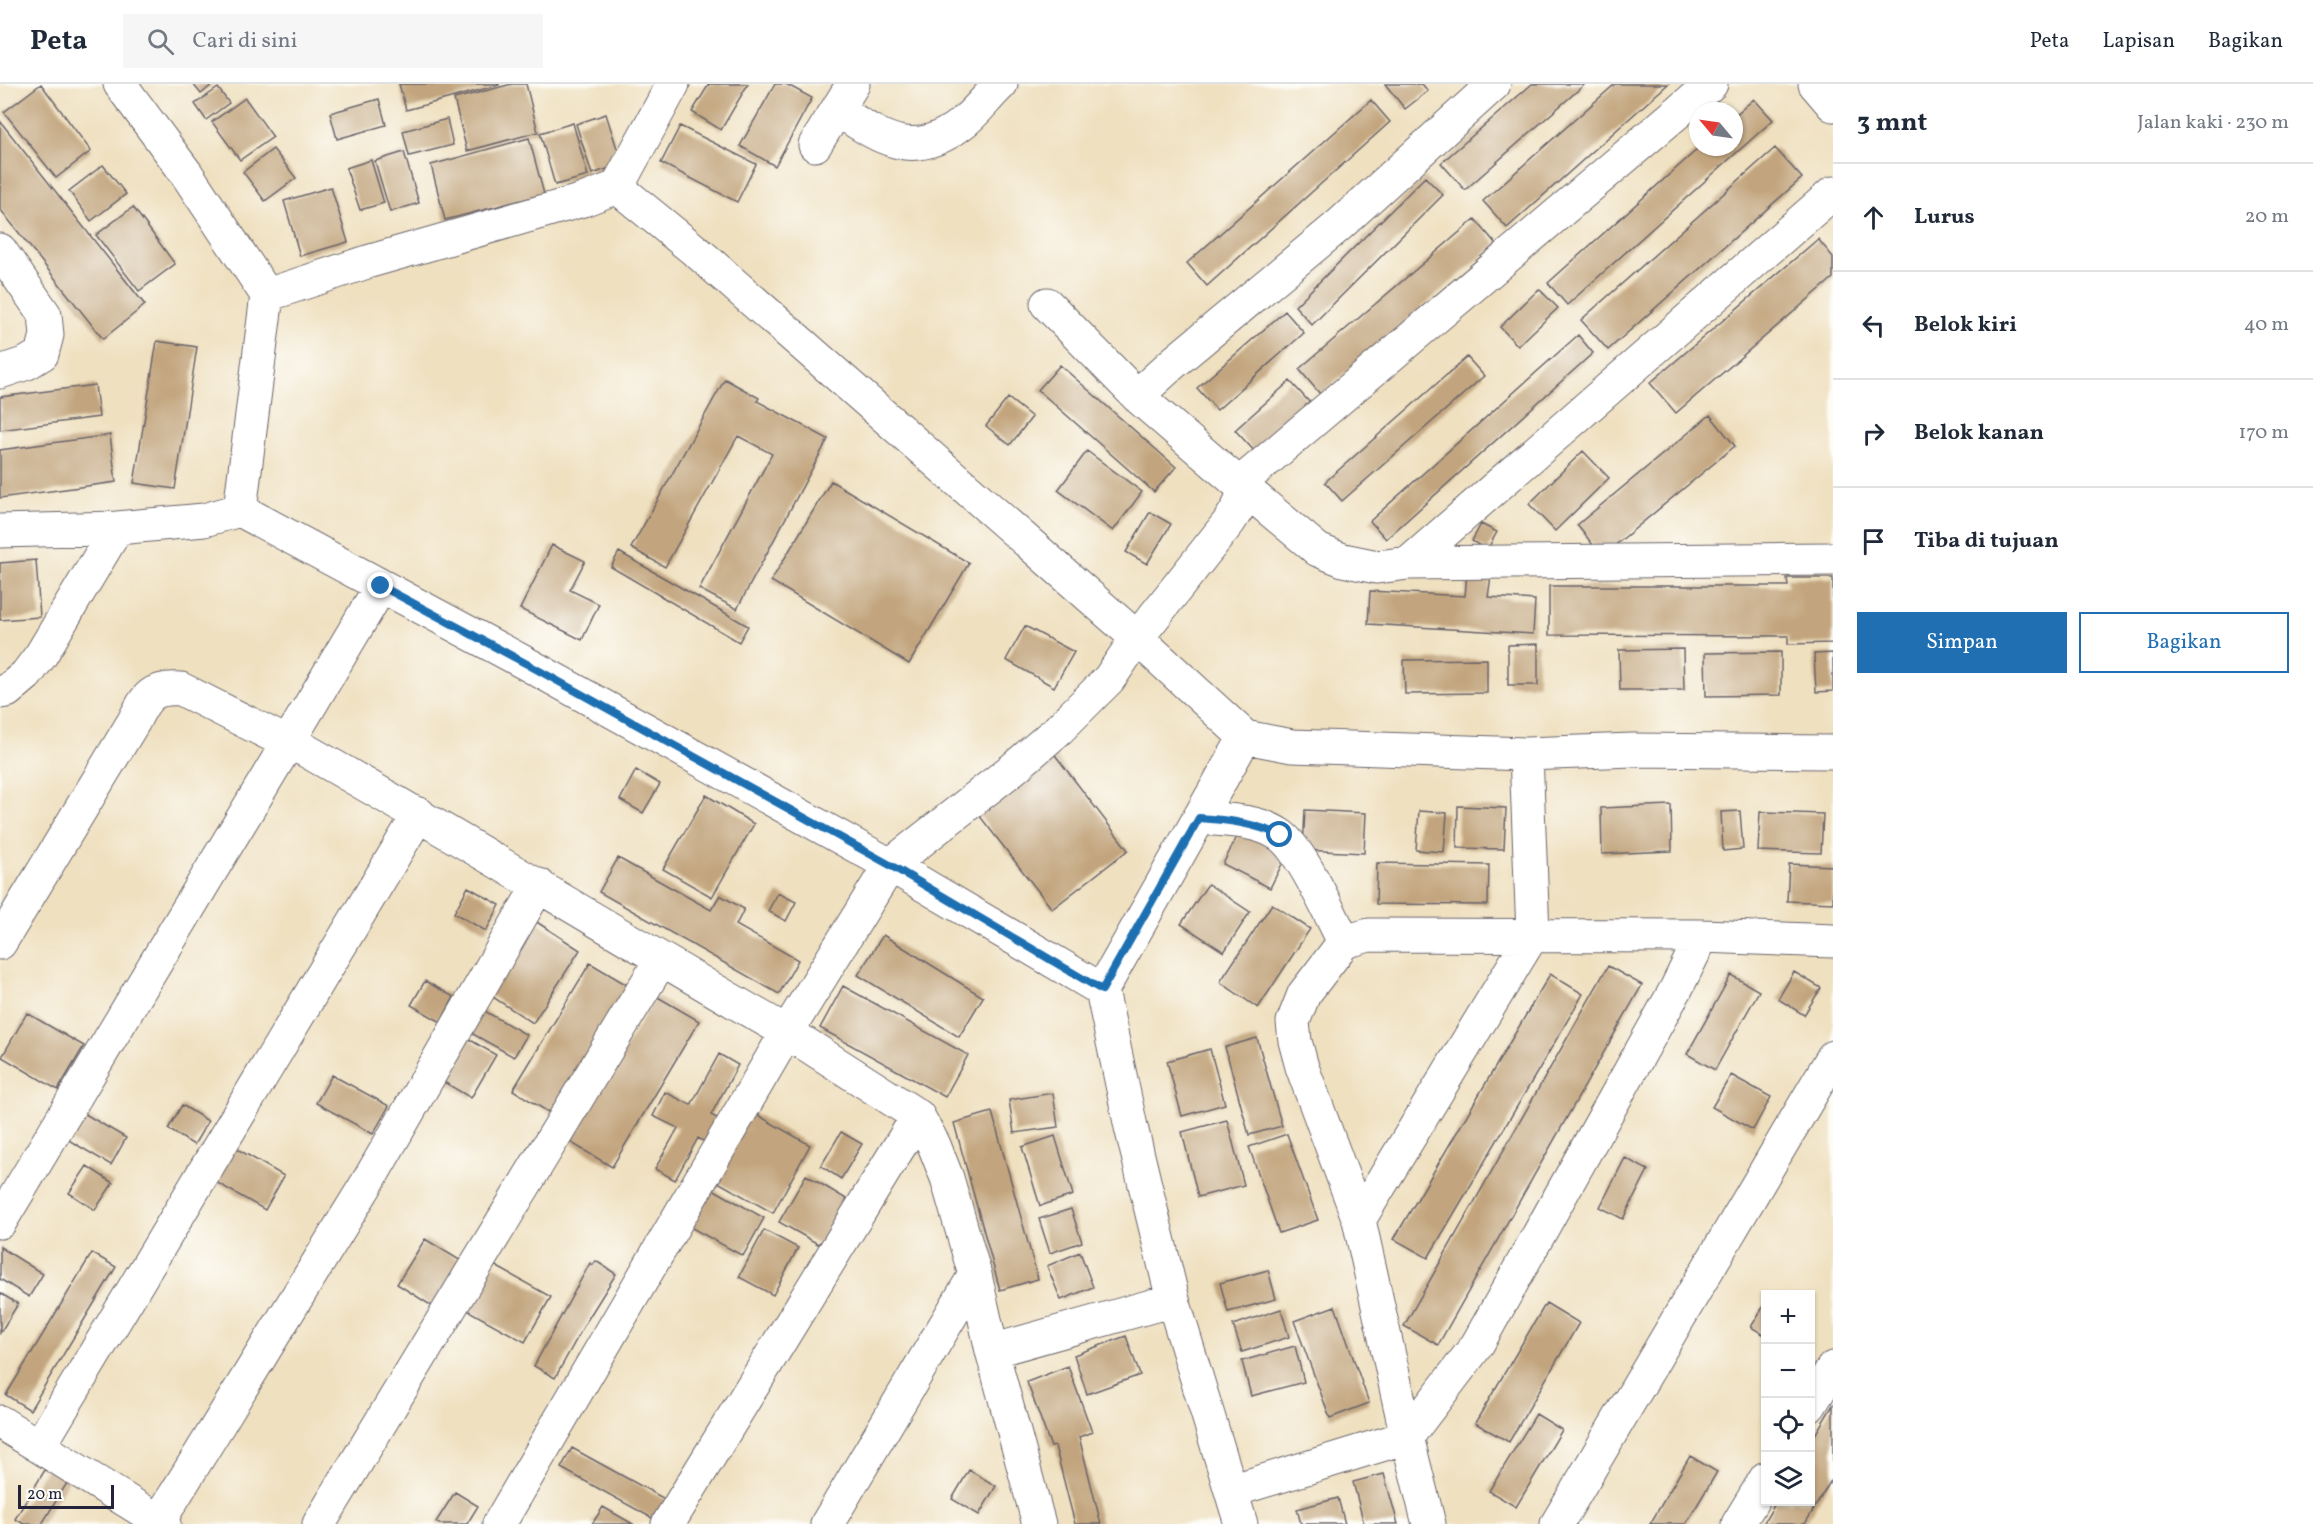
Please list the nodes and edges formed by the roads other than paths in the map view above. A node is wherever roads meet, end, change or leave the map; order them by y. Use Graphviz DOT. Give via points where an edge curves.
graph roads {
  1 [pos="120,84"];
  2 [pos="673,84"];
  3 [pos="1000,84"];
  4 [pos="1494,84"];
  5 [pos="1711,84"];
  6 [pos="1815,84"];
  7 [pos="845,97"];
  8 [pos="1833,105"];
  9 [pos="815,145"];
  10 [pos="617,187"];
  11 [pos="1833,193"];
  12 [pos="0,250"];
  13 [pos="267,295"];
  14 [pos="1047,304"];
  15 [pos="0,372"];
  16 [pos="1137,396"];
  17 [pos="1239,484"];
  18 [pos="240,510"];
  19 [pos="117,528"];
  20 [pos="0,531"];
  21 [pos="1833,559"];
  22 [pos="1409,563"];
  23 [pos="381,586"];
  24 [pos="1137,638"];
  25 [pos="0,692"];
  26 [pos="1245,737"];
  27 [pos="289,741"];
  28 [pos="1833,752"];
  29 [pos="1526,754"];
  30 [pos="419,814"];
  31 [pos="1199,818"];
  32 [pos="890,865"];
  33 [pos="538,885"];
  34 [pos="1533,934"];
  35 [pos="1702,936"];
  36 [pos="1833,941"];
  37 [pos="1344,942"];
  38 [pos="0,943"];
  39 [pos="661,960"];
  40 [pos="1102,990"];
  41 [pos="787,1032"];
  42 [pos="1833,1058"];
  43 [pos="918,1116"];
  44 [pos="1359,1220"];
  45 [pos="0,1222"];
  46 [pos="975,1275"];
  47 [pos="1173,1300"];
  48 [pos="992,1351"];
  49 [pos="1833,1368"];
  50 [pos="1814,1398"];
  51 [pos="0,1422"];
  52 [pos="1407,1437"];
  53 [pos="40,1445"];
  54 [pos="1761,1486"];
  55 [pos="1231,1491"];
  56 [pos="1035,1509"];
  57 [pos="161,1522"];
  58 [pos="319,1524"];
  59 [pos="499,1524"];
  60 [pos="669,1524"];
  61 [pos="827,1524"];
  62 [pos="1012,1524"];
  63 [pos="1241,1524"];
  64 [pos="1429,1524"];
  65 [pos="1557,1524"];
  66 [pos="1738,1524"];
  1 -- 13 [label="street" via="186,173"];
  2 -- 10 [label="street"];
  3 -- 7 [label="street" via="962,124 931,142 914,145 874,132"];
  4 -- 16 [label="street" via="1337,227"];
  5 -- 17 [label="street"];
  6 -- 8 [label="street"];
  7 -- 9 [label="street"];
  10 -- 13 [label="street"];
  10 -- 24 [label="street" via="703,257"];
  11 -- 22 [label="street"];
  12 -- 15 [label="street" via="45,315 47,335 42,354"];
  13 -- 18 [label="street"];
  14 -- 16 [label="street"];
  16 -- 17 [label="street"];
  17 -- 22 [label="street" via="1318,550 1377,567"];
  17 -- 24 [label="street" via="1243,494 1229,522"];
  18 -- 19 [label="street" via="204,520"];
  18 -- 23 [label="street"];
  19 -- 20 [label="street"];
  19 -- 25 [label="street" via="41,655 26,675"];
  21 -- 22 [label="street"];
  23 -- 27 [label="street"];
  23 -- 32 [label="street"];
  24 -- 26 [label="street"];
  24 -- 32 [label="street" via="1109,679 1059,729"];
  26 -- 29 [label="street" via="1292,746"];
  26 -- 31 [label="street"];
  27 -- 30 [label="street"];
  27 -- 38 [label="street" via="181,689 164,688 153,693 141,705"];
  27 -- 45 [label="street"];
  28 -- 29 [label="street" via="1633,750"];
  29 -- 34 [label="street"];
  30 -- 33 [label="street"];
  30 -- 53 [label="street"];
  31 -- 37 [label="street" via="1237,821 1280,835 1290,844 1319,892"];
  31 -- 40 [label="street"];
  32 -- 40 [label="street"];
  32 -- 41 [label="street"];
  33 -- 39 [label="street"];
  33 -- 57 [label="street" via="366,1185"];
  34 -- 35 [label="street"];
  34 -- 37 [label="street" via="1369,935"];
  34 -- 44 [label="street"];
  35 -- 36 [label="street"];
  35 -- 52 [label="street" via="1477,1344"];
  37 -- 44 [label="street" via="1304,994 1293,1022 1302,1067"];
  39 -- 41 [label="street"];
  39 -- 58 [label="street"];
  40 -- 47 [label="street"];
  41 -- 43 [label="street"];
  41 -- 59 [label="street"];
  42 -- 65 [label="street"];
  43 -- 46 [label="street" via="947,1178"];
  43 -- 60 [label="street"];
  44 -- 52 [label="street"];
  46 -- 48 [label="street"];
  46 -- 61 [label="street"];
  47 -- 48 [label="street"];
  47 -- 55 [label="street"];
  48 -- 56 [label="street"];
  49 -- 50 [label="street"];
  51 -- 53 [label="street"];
  52 -- 55 [label="street"];
  52 -- 64 [label="street"];
  53 -- 57 [label="street"];
  54 -- 66 [label="street"];
  55 -- 63 [label="street"];
  56 -- 62 [label="street"];
}
